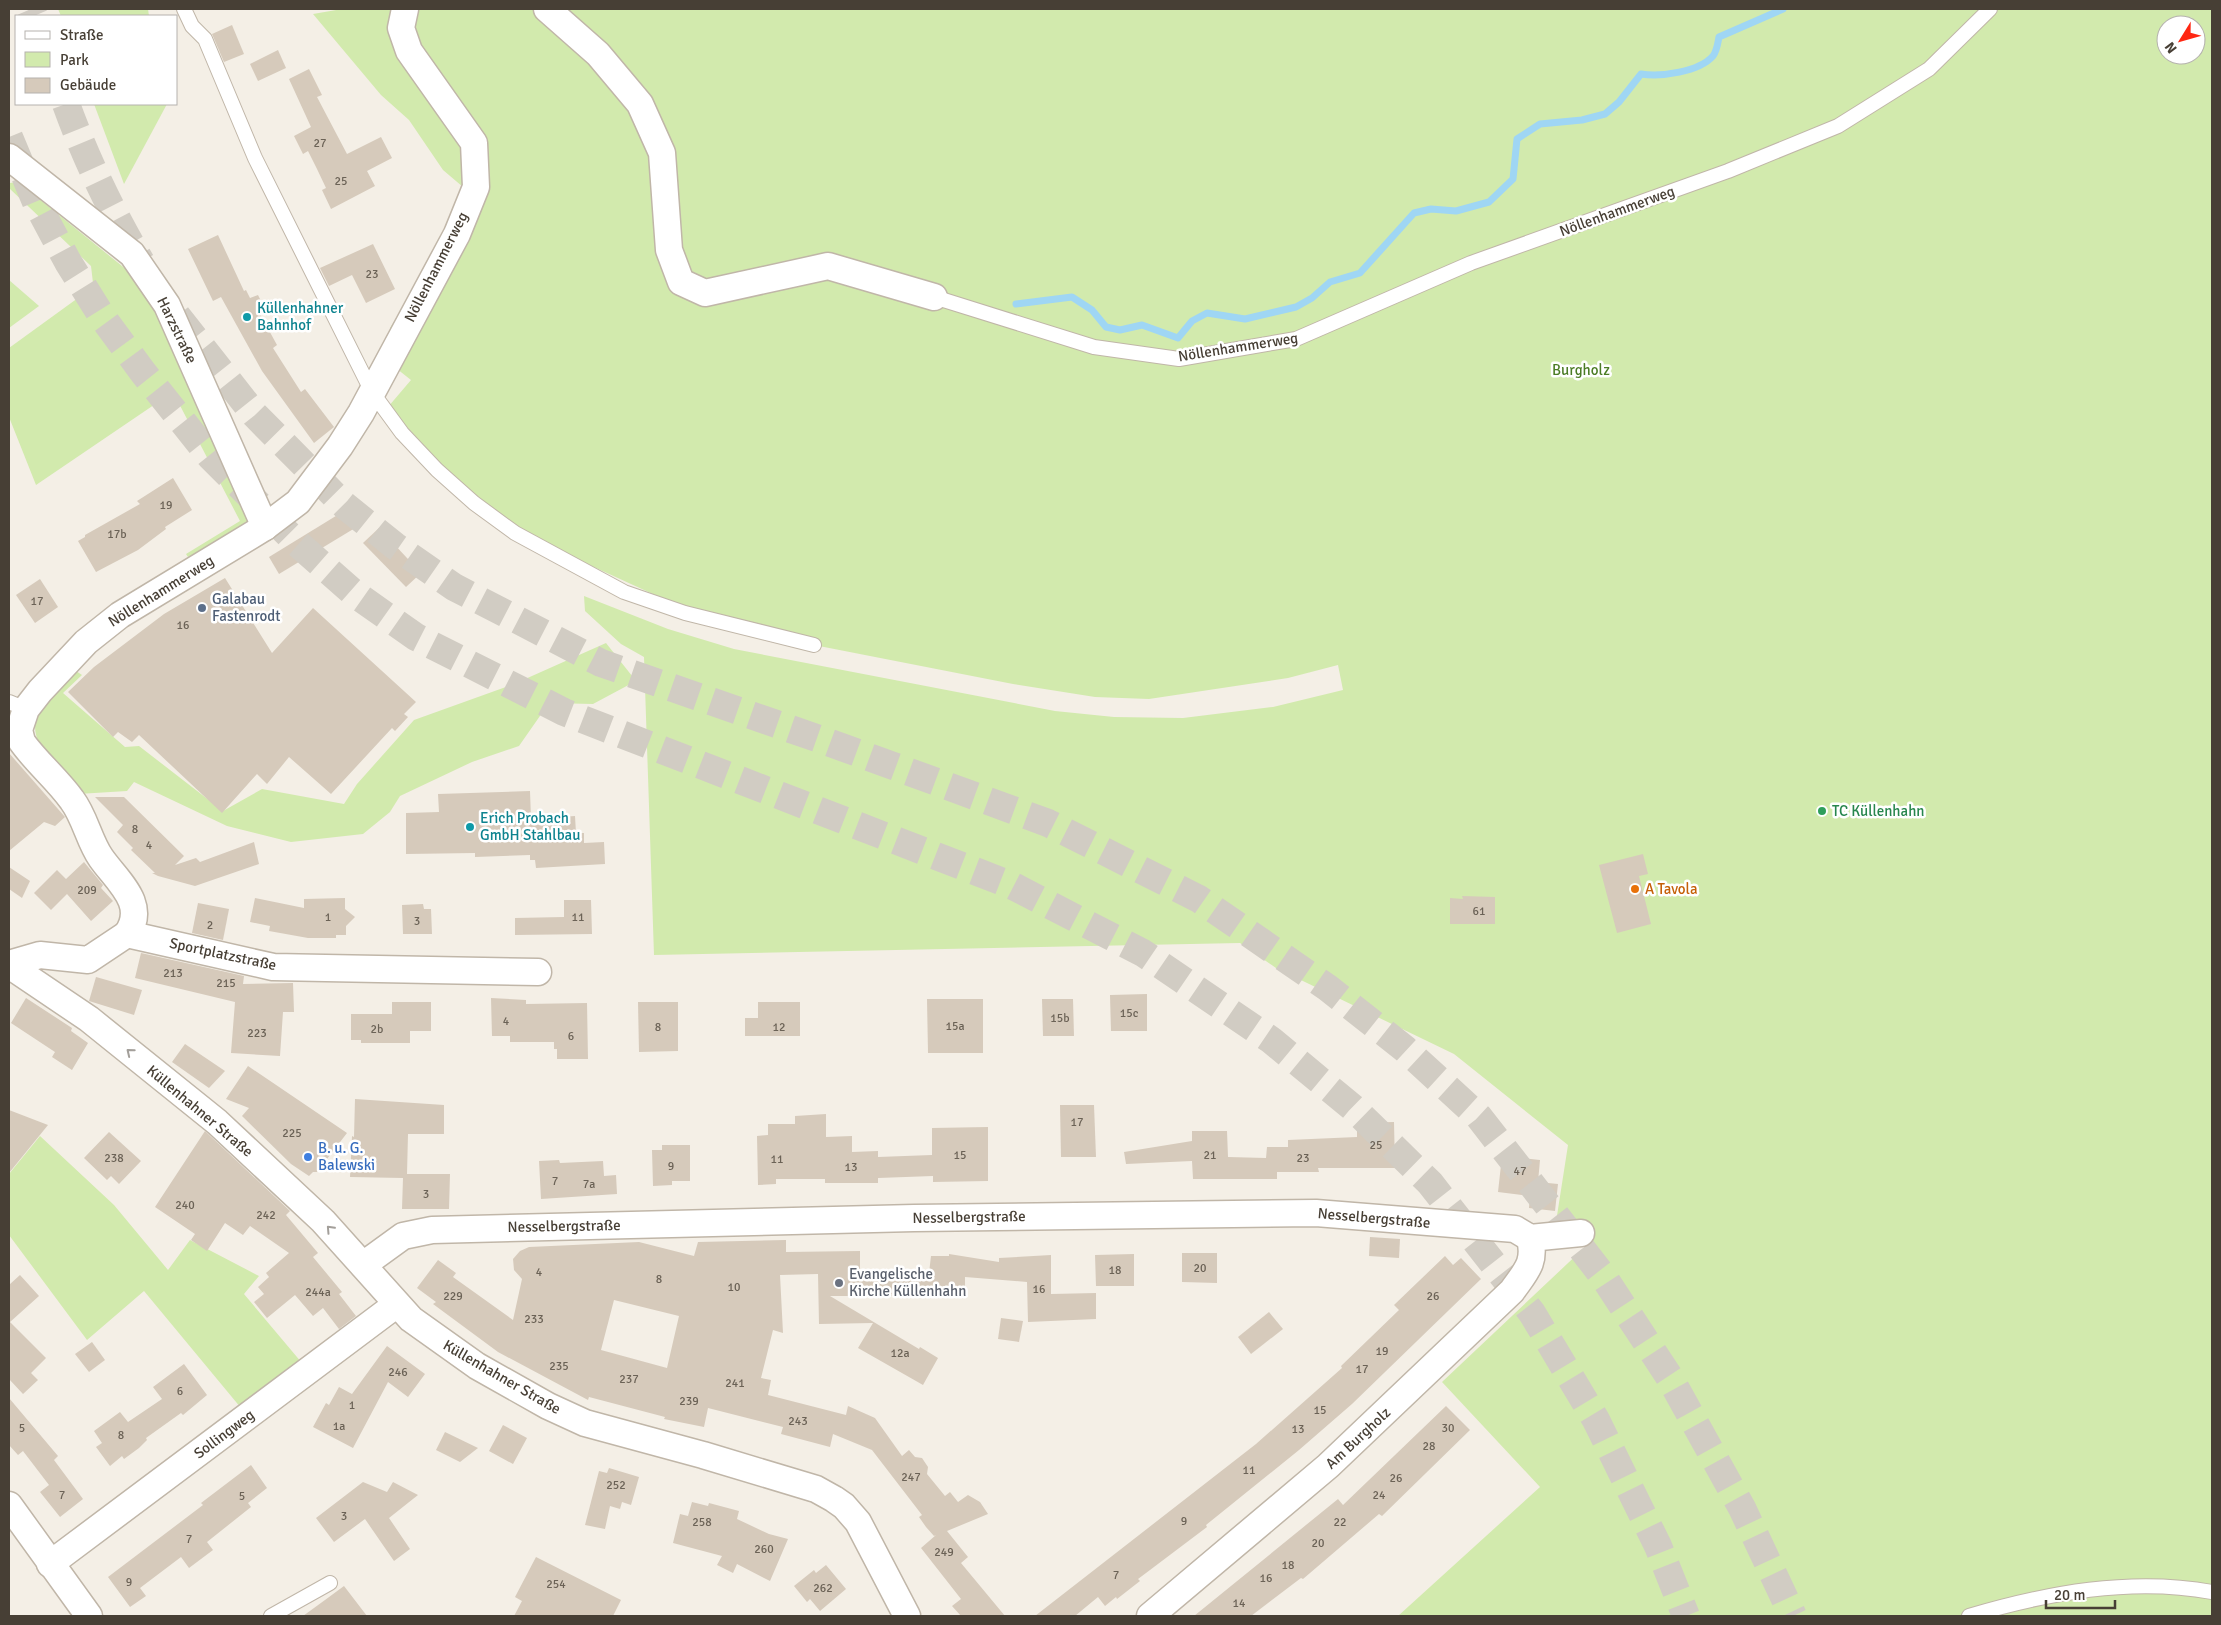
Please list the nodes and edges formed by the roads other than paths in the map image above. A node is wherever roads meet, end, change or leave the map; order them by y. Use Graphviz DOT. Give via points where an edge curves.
graph roads {
  1 [pos="184,9"];
  2 [pos="405,9"];
  3 [pos="547,9"];
  4 [pos="1990,9"];
  5 [pos="9,157"];
  6 [pos="934,297"];
  7 [pos="372,392"];
  8 [pos="265,527"];
  9 [pos="814,645"];
  10 [pos="17,705"];
  11 [pos="127,934"];
  12 [pos="9,965"];
  13 [pos="538,972"];
  14 [pos="1582,1233"];
  15 [pos="1530,1238"];
  16 [pos="363,1264"];
  17 [pos="397,1304"];
  18 [pos="9,1505"];
  19 [pos="50,1564"];
  20 [pos="330,1583"];
  21 [pos="2212,1592"];
  22 [pos="89,1616"];
  23 [pos="271,1616"];
  24 [pos="907,1616"];
  25 [pos="1150,1616"];
  26 [pos="1969,1616"];
  1 -- 7 [label="lane" via="192,26 205,39 254,158"];
  2 -- 7 [label="street, Nöllenhammerweg" via="401,28 409,51 474,143 476,187 457,234"];
  3 -- 6 [label="street, Nöllenhammerweg" via="598,54 640,104 662,153 669,250 681,282 705,293 828,266"];
  4 -- 6 [label="lane, Nöllenhammerweg" via="1929,69 1838,126 1728,171 1472,263 1296,339 1179,359 1094,346"];
  5 -- 8 [label="street, Harzstraße" via="132,254 167,305"];
  7 -- 8 [label="street, Nöllenhammerweg" via="340,446 298,502"];
  7 -- 9 [label="lane" via="402,433 437,470 515,534 624,592 685,613"];
  8 -- 10 [label="street, Nöllenhammerweg" via="120,615 86,642 40,691"];
  10 -- 11 [label="street, Nöllenhammerweg" via="22,742 73,801 100,857 131,900 134,924"];
  11 -- 12 [label="street" via="88,960 40,954"];
  11 -- 13 [label="street, Sportplatzstraße" via="274,967"];
  16 -- 12 [label="street, Küllenhahner Straße, one-way" via="273,1173 216,1122 89,1019"];
  14 -- 15 [label="street, Nesselbergstraße"];
  15 -- 16 [label="street, Nesselbergstraße" via="1515,1229 1316,1213 914,1218 432,1230 403,1236"];
  15 -- 25 [label="street, Am Burgholz" via="1533,1252 1530,1264 1512,1291 1328,1466"];
  16 -- 17 [label="street, Küllenhahner Straße"];
  17 -- 19 [label="street, Sollingweg"];
  17 -- 24 [label="street, Küllenhahner Straße" via="411,1319 477,1366 585,1423 816,1489 834,1498 858,1522"];
  18 -- 19 [label="street"];
  19 -- 22 [label="street"];
  20 -- 23 [label="lane"];
  21 -- 26 [label="lane" via="2161,1586 2089,1590 2006,1605"];
}
